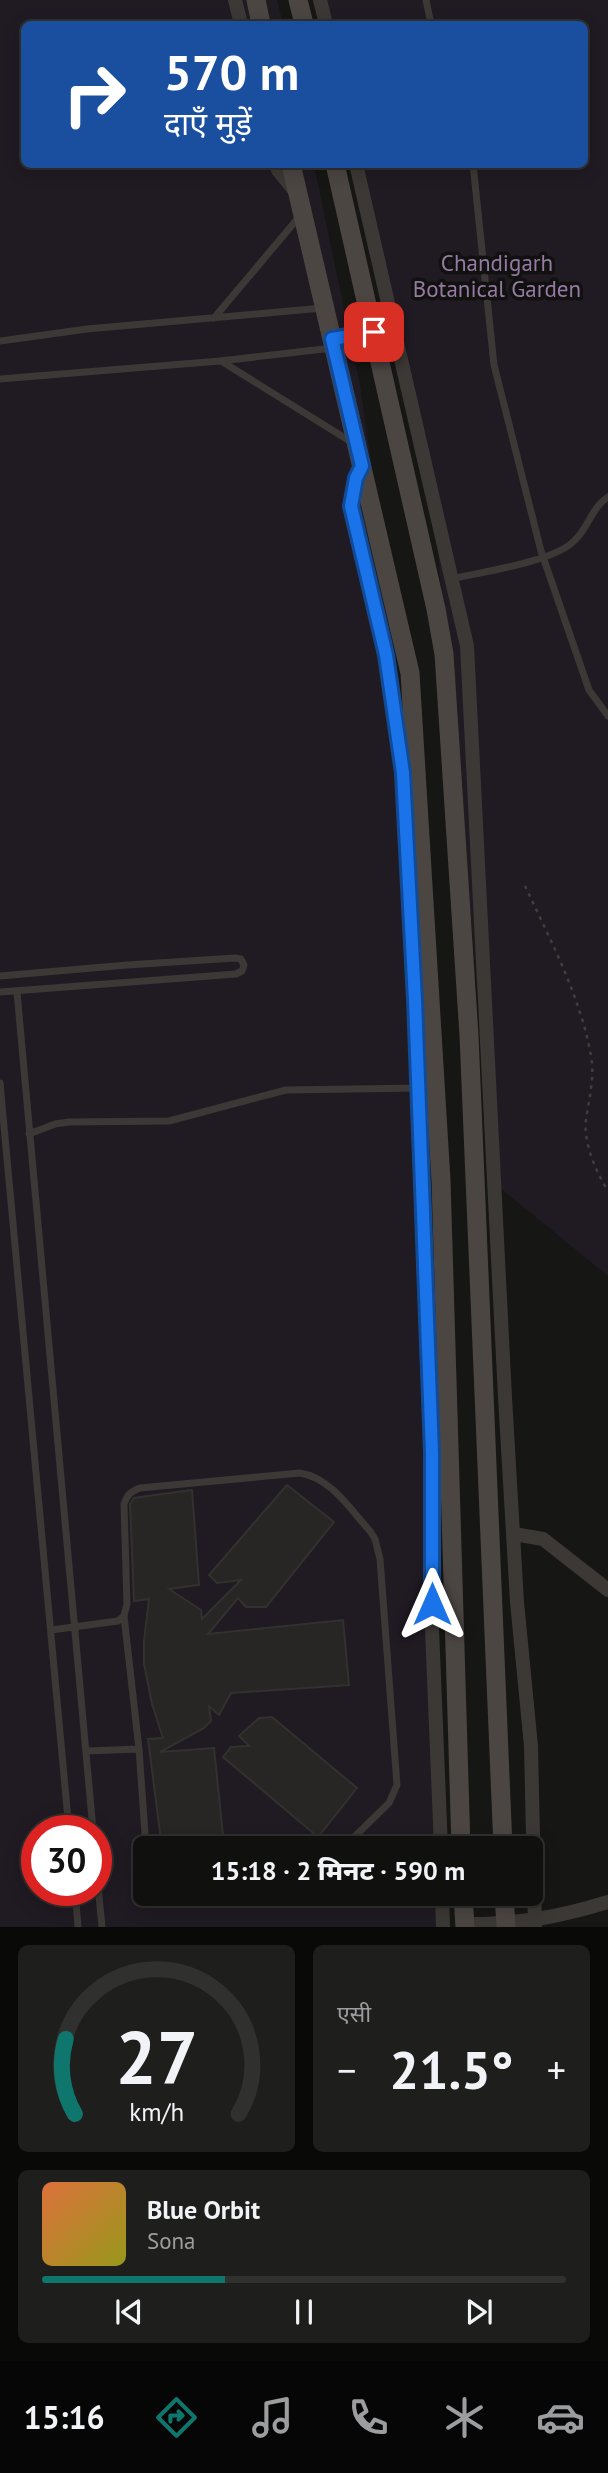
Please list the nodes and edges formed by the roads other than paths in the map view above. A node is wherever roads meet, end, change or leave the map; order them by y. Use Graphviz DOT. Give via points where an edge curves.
graph roads {
  1 [pos="235,0"];
  2 [pos="256,0"];
  3 [pos="298,0"];
  4 [pos="320,0"];
  5 [pos="426,0"];
  6 [pos="240,21"];
  7 [pos="260,21"];
  8 [pos="303,21"];
  9 [pos="325,21"];
  10 [pos="430,21"];
  11 [pos="277,168"];
  12 [pos="292,168"];
  13 [pos="336,168"];
  14 [pos="357,168"];
  15 [pos="473,168"];
  16 [pos="297,193"];
  17 [pos="302,214"];
  18 [pos="325,308"];
  19 [pos="214,318"];
  20 [pos="374,332"];
  21 [pos="0,341"];
  22 [pos="333,343"];
  23 [pos="220,361"];
  24 [pos="0,379"];
  25 [pos="357,446"];
  26 [pos="608,497"];
  27 [pos="544,557"];
  28 [pos="451,579"];
  29 [pos="608,716"];
  30 [pos="0,976"];
  31 [pos="0,992"];
  32 [pos="16,992"];
  33 [pos="0,1083"];
  34 [pos="427,1088"];
  35 [pos="29,1134"];
  36 [pos="514,1534"];
  37 [pos="608,1590"];
  38 [pos="124,1616"];
  39 [pos="75,1627"];
  40 [pos="51,1630"];
  41 [pos="139,1749"];
  42 [pos="86,1751"];
  43 [pos="68,1815"];
  44 [pos="92,1815"];
  45 [pos="145,1836"];
  46 [pos="355,1836"];
  47 [pos="441,1836"];
  48 [pos="461,1836"];
  49 [pos="502,1836"];
  50 [pos="608,1902"];
  51 [pos="76,1906"];
  52 [pos="100,1906"];
  53 [pos="442,1906"];
  54 [pos="464,1906"];
  55 [pos="505,1906"];
  56 [pos="535,1924"];
  57 [pos="465,1926"];
  58 [pos="506,1926"];
  59 [pos="78,1927"];
  60 [pos="102,1927"];
  61 [pos="443,1927"];
  1 -- 6 [label="street"];
  2 -- 7 [label="main road"];
  3 -- 8 [label="main road"];
  4 -- 9 [label="street"];
  5 -- 10 [label="lane"];
  11 -- 16 [label="street"];
  12 -- 16 [label="main road"];
  13 -- 20 [label="main road"];
  14 -- 28 [label="street"];
  15 -- 27 [label="lane" via="494,365"];
  16 -- 17 [label="main road"];
  17 -- 18 [label="main road"];
  17 -- 19 [label="lane"];
  18 -- 19 [label="lane"];
  18 -- 22 [label="main road"];
  19 -- 21 [label="lane"];
  20 -- 22 [label="main road"];
  20 -- 49 [label="main road" via="444,654 469,1035"];
  22 -- 23 [label="lane"];
  22 -- 25 [label="main road"];
  23 -- 24 [label="lane"];
  23 -- 25 [label="lane"];
  25 -- 34 [label="main road" via="410,673"];
  26 -- 27 [label="lane" via="576,540"];
  27 -- 28 [label="lane"];
  27 -- 29 [label="lane" via="589,691"];
  28 -- 36 [label="street" via="467,646"];
  30 -- 32 [label="lane" via="238,958 244,965 236,974"];
  31 -- 32 [label="lane"];
  32 -- 35 [label="lane"];
  33 -- 40 [label="lane"];
  34 -- 35 [label="lane" via="286,1090 169,1121 69,1122"];
  34 -- 47 [label="street" via="432,1629"];
  34 -- 48 [label="main road" via="441,1180"];
  35 -- 39 [label="lane"];
  36 -- 37 [label="street" via="543,1539"];
  36 -- 56 [label="street" via="531,1746"];
  38 -- 39 [label="lane" via="118,1621"];
  38 -- 41 [label="lane"];
  38 -- 46 [label="lane" via="124,1504 133,1490 300,1473 332,1488 370,1531 378,1548 397,1785 389,1803"];
  39 -- 40 [label="lane"];
  39 -- 42 [label="lane"];
  40 -- 43 [label="lane"];
  41 -- 42 [label="lane"];
  41 -- 45 [label="lane"];
  42 -- 44 [label="lane"];
  50 -- 56 [label="street"];
  51 -- 59 [label="lane"];
  52 -- 60 [label="lane"];
  53 -- 61 [label="street"];
  54 -- 57 [label="main road"];
  55 -- 58 [label="main road"];
  56 -- 58 [label="street"];
  57 -- 58 [label="street"];
}
